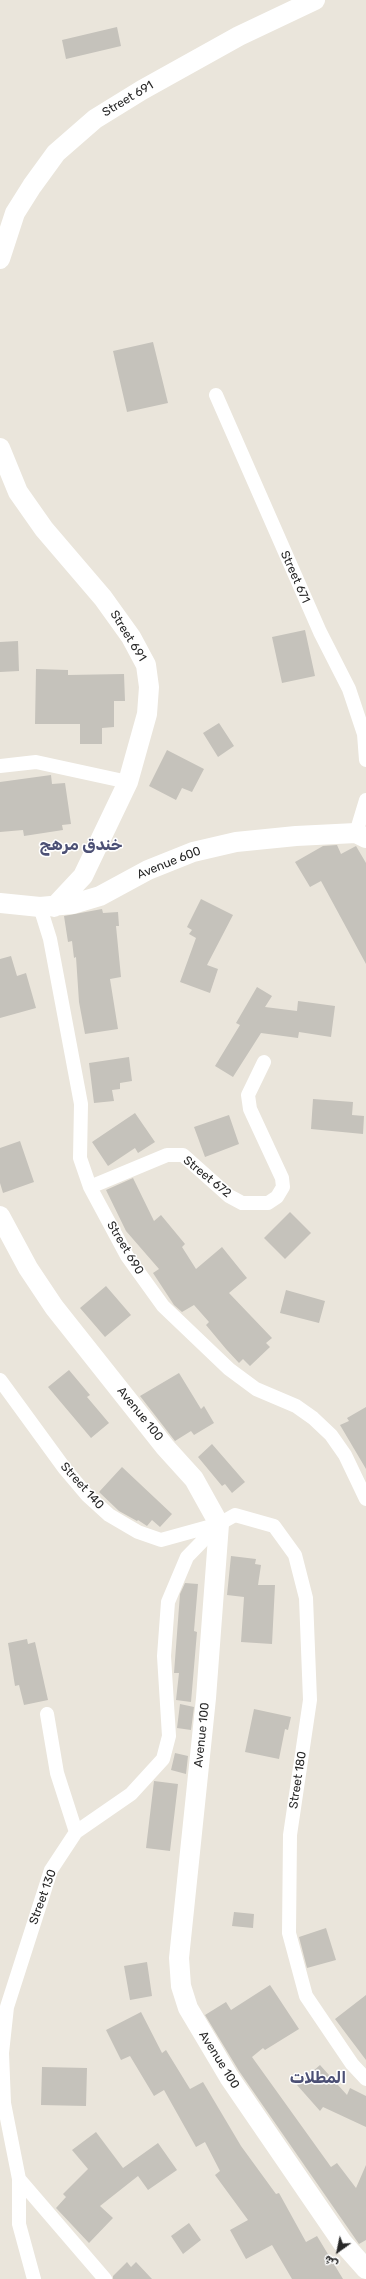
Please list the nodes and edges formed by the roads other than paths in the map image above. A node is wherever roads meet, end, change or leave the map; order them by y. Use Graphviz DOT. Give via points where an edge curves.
graph roads {
  1 [pos="315,0"];
  2 [pos="0,259"];
  3 [pos="216,395"];
  4 [pos="1,455"];
  5 [pos="366,760"];
  6 [pos="0,766"];
  7 [pos="128,782"];
  8 [pos="366,800"];
  9 [pos="361,836"];
  10 [pos="0,903"];
  11 [pos="47,907"];
  12 [pos="264,1062"];
  13 [pos="90,1187"];
  14 [pos="0,1216"];
  15 [pos="0,1380"];
  16 [pos="366,1499"];
  17 [pos="219,1524"];
  18 [pos="47,1714"];
  19 [pos="76,1832"];
  20 [pos="3,2006"];
  21 [pos="366,2079"];
  22 [pos="19,2179"];
  23 [pos="366,2269"];
  24 [pos="34,2279"];
  25 [pos="106,2279"];
  1 -- 2 [label="main road, Street 691" via="240,36 95,119 56,153 32,186 15,212"];
  3 -- 5 [label="street, Street 671" via="320,632 349,690 364,734"];
  4 -- 7 [label="main road, Street 691" via="18,492 44,529 104,598 131,637 146,665 149,687 147,714"];
  6 -- 7 [label="street" via="36,762"];
  7 -- 11 [label="main road, Street 691" via="83,876"];
  8 -- 9 [label="street"];
  9 -- 11 [label="main road, Avenue 600" via="296,836 236,842 192,852 148,870 100,896"];
  10 -- 11 [label="main road, Avenue 600"];
  11 -- 13 [label="street, Street 690" via="50,939 79,1096 80,1158"];
  12 -- 13 [label="street, Street 672" via="248,1095 250,1109 282,1178 283,1187 277,1197 268,1203 242,1203 229,1196 183,1155 167,1155"];
  13 -- 16 [label="street, Street 690" via="127,1256 163,1306 228,1369 256,1389 296,1406 331,1435 345,1455"];
  14 -- 17 [label="main road, Avenue 100" via="28,1268 54,1307 165,1447 194,1478"];
  15 -- 17 [label="street, Street 140" via="65,1469 87,1495 109,1515 138,1532 161,1540"];
  17 -- 19 [label="street, Street 130" via="187,1557 168,1602 164,1656 169,1736 162,1759 131,1794"];
  17 -- 21 [label="street, Street 180" via="235,1515 274,1526 295,1555 306,1598 310,1700 290,1835 289,1933 310,2002 352,2064"];
  17 -- 23 [label="main road, Avenue 100" via="206,1698 180,1945 181,1986 188,2008 229,2077 342,2242"];
  18 -- 19 [label="street" via="57,1773"];
  19 -- 20 [label="street, Street 130" via="51,1870"];
  20 -- 22 [label="street, Street 130" via="4,2103"];
  22 -- 24 [label="street, Street 130" via="18,2224"];
  22 -- 25 [label="street"];
}
